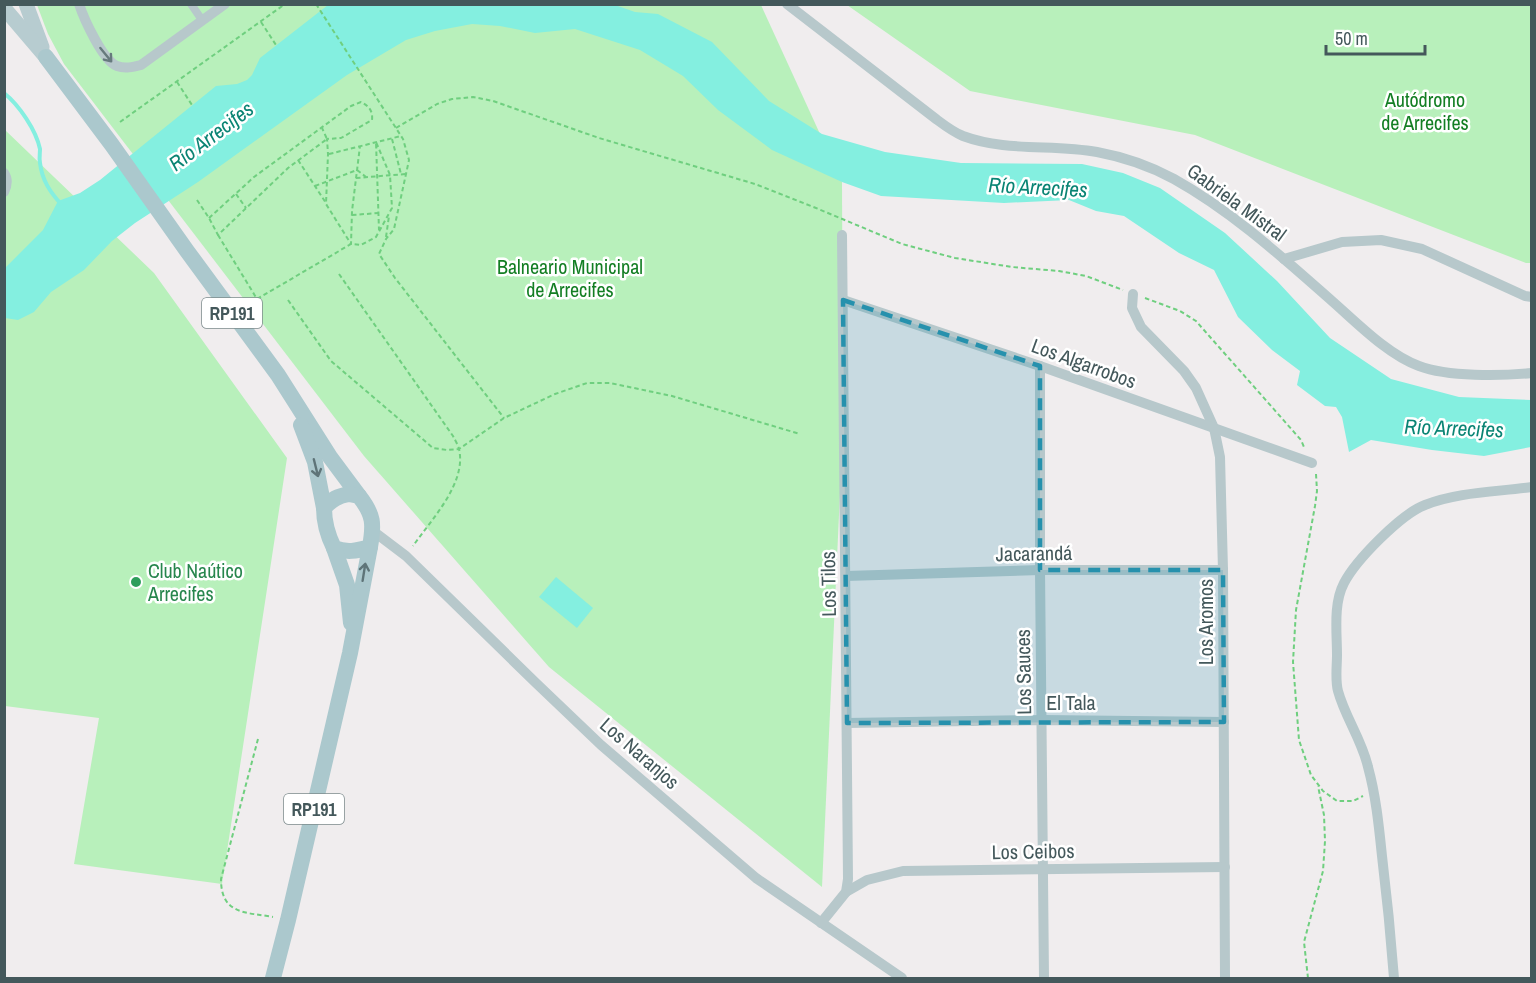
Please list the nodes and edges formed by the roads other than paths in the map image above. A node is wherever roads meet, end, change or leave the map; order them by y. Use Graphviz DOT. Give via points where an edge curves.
graph roads {
  1 [pos="26,4"];
  2 [pos="79,4"];
  3 [pos="191,4"];
  4 [pos="225,4"];
  5 [pos="788,4"];
  6 [pos="4,8"];
  7 [pos="202,20"];
  8 [pos="46,57"];
  9 [pos="4,173"];
  10 [pos="4,192"];
  11 [pos="842,235"];
  12 [pos="1284,259"];
  13 [pos="1133,294"];
  14 [pos="1532,297"];
  15 [pos="843,300"];
  16 [pos="1040,366"];
  17 [pos="1532,373"];
  18 [pos="278,375"];
  19 [pos="1214,428"];
  20 [pos="1312,463"];
  21 [pos="1532,487"];
  22 [pos="359,496"];
  23 [pos="324,508"];
  24 [pos="371,539"];
  25 [pos="334,548"];
  26 [pos="1040,570"];
  27 [pos="1223,570"];
  28 [pos="846,576"];
  29 [pos="352,639"];
  30 [pos="1042,720"];
  31 [pos="1224,722"];
  32 [pos="847,723"];
  33 [pos="1225,867"];
  34 [pos="1044,869"];
  35 [pos="846,892"];
  36 [pos="821,923"];
  37 [pos="273,978"];
  38 [pos="902,978"];
  39 [pos="1044,978"];
  40 [pos="1225,978"];
  41 [pos="1394,978"];
  1 -- 8 [label="main road, RP191"];
  2 -- 7 [label="street, one-way" via="104,56 115,66 126,68 141,65"];
  3 -- 7 [label="street"];
  4 -- 7 [label="street"];
  5 -- 12 [label="street, Gabriela Mistral" via="961,135 1004,146 1097,152 1136,161 1202,195"];
  6 -- 8 [label="main road"];
  8 -- 18 [label="main road, RP191"];
  9 -- 10 [label="street"];
  11 -- 15 [label="street, Los Tilos"];
  12 -- 14 [label="street" via="1342,242 1381,240 1422,249"];
  12 -- 17 [label="street, Gabriela Mistral" via="1373,337 1418,366 1470,374"];
  13 -- 19 [label="street, Los Aromos" via="1132,308 1141,327 1184,371"];
  15 -- 16 [label="street, Los Algarrobos"];
  15 -- 28 [label="street, Los Tilos"];
  16 -- 19 [label="street, Los Algarrobos"];
  16 -- 26 [label="street, Los Sauces"];
  18 -- 22 [label="main road, RP191"];
  18 -- 23 [label="main road, RP191, one-way" via="313,455"];
  19 -- 20 [label="street, Los Algarrobos"];
  19 -- 27 [label="street, Los Aromos" via="1220,457"];
  21 -- 41 [label="street" via="1449,497 1422,506 1400,519 1376,544 1354,569 1339,597 1338,689 1362,747 1373,790"];
  22 -- 23 [label="main road" via="340,495"];
  22 -- 24 [label="main road, RP191" via="372,519"];
  23 -- 25 [label="main road, RP191" via="326,531"];
  24 -- 25 [label="main road" via="352,552"];
  29 -- 24 [label="main road, RP191, one-way"];
  24 -- 36 [label="street, Los Naranjos" via="406,556 601,745 756,878"];
  25 -- 29 [label="main road, RP191" via="347,585"];
  26 -- 27 [label="street, Jacarandá"];
  26 -- 28 [label="street, Jacarandá"];
  26 -- 30 [label="street, Los Sauces"];
  27 -- 31 [label="street, Los Aromos"];
  28 -- 32 [label="street, Los Tilos"];
  29 -- 37 [label="main road, RP191"];
  30 -- 31 [label="street, El Tala"];
  30 -- 32 [label="street, El Tala"];
  30 -- 34 [label="street, Los Sauces"];
  31 -- 33 [label="street, Los Aromos"];
  32 -- 35 [label="street, Los Tilos"];
  33 -- 34 [label="street, Los Ceibos"];
  33 -- 40 [label="street, Los Aromos"];
  34 -- 35 [label="street, Los Ceibos" via="903,871 867,880"];
  34 -- 39 [label="street, Los Sauces"];
  35 -- 36 [label="street"];
  36 -- 38 [label="street, Los Naranjos"];
}
